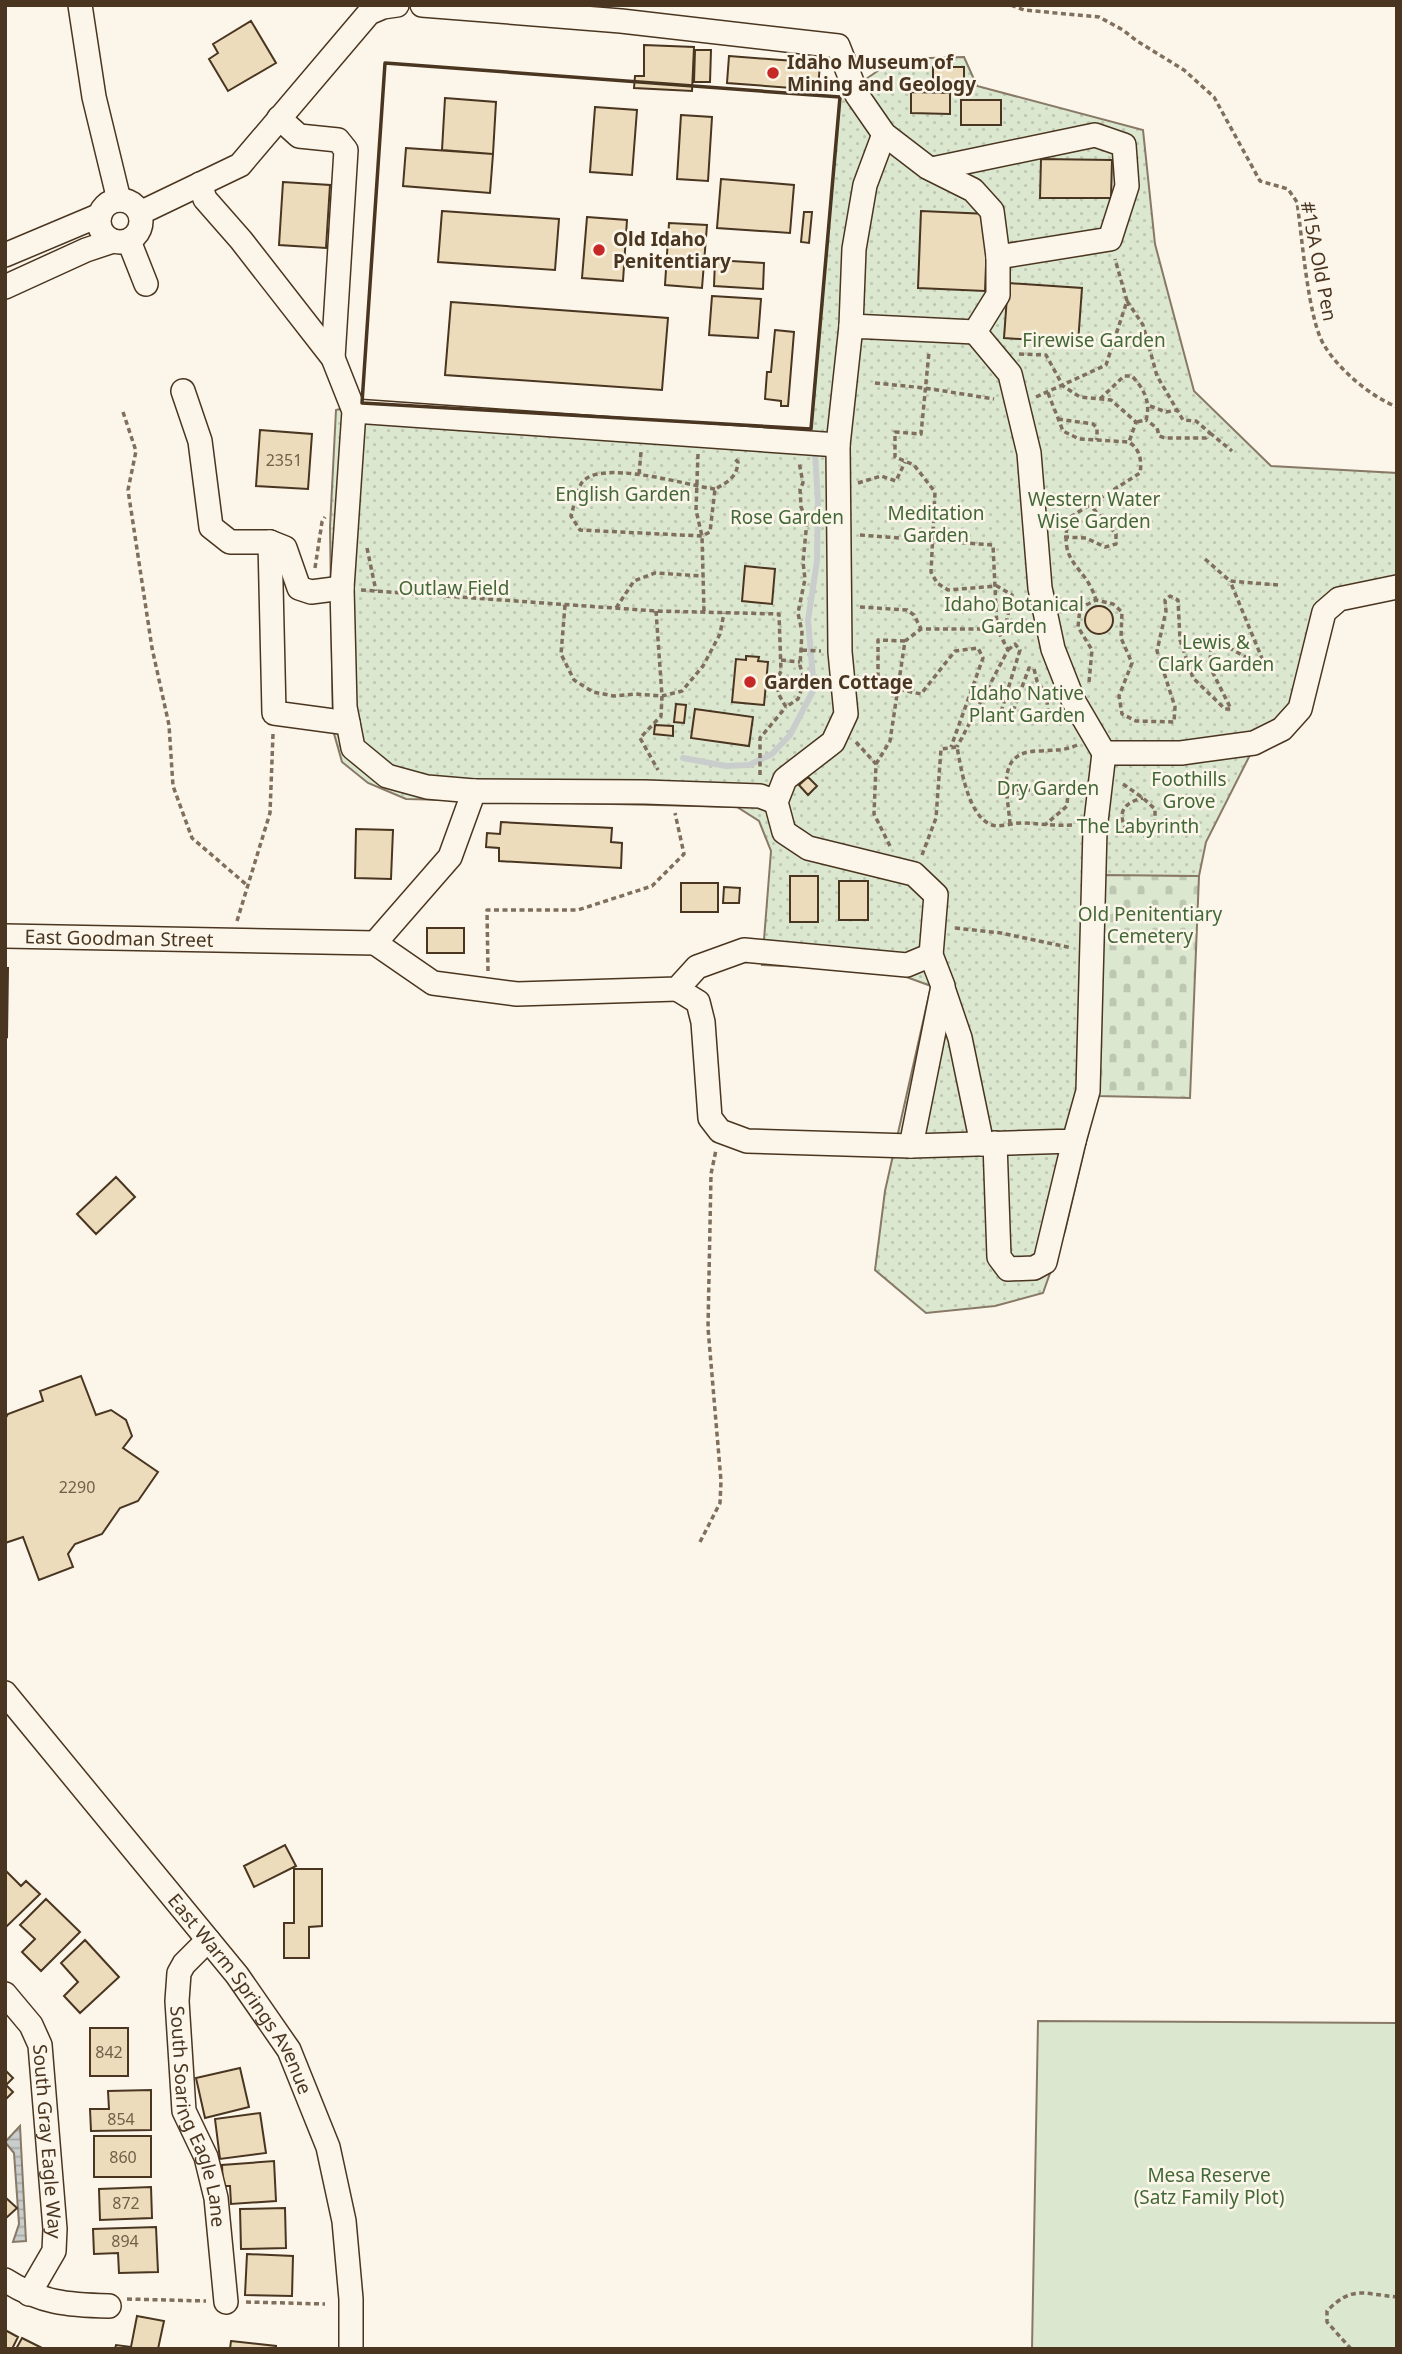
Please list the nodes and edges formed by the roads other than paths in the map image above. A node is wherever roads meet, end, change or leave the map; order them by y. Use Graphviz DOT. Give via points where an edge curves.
graph roads {
  1 [pos="80,5"];
  2 [pos="397,5"];
  3 [pos="422,5"];
  4 [pos="622,13"];
  5 [pos="279,118"];
  6 [pos="884,134"];
  7 [pos="932,169"];
  8 [pos="200,184"];
  9 [pos="119,200"];
  10 [pos="140,213"];
  11 [pos="100,215"];
  12 [pos="121,241"];
  13 [pos="5,255"];
  14 [pos="998,257"];
  15 [pos="146,285"];
  16 [pos="5,286"];
  17 [pos="851,326"];
  18 [pos="975,332"];
  19 [pos="333,358"];
  20 [pos="183,391"];
  21 [pos="354,411"];
  22 [pos="838,445"];
  23 [pos="270,542"];
  24 [pos="1397,587"];
  25 [pos="342,588"];
  26 [pos="348,723"];
  27 [pos="1099,745"];
  28 [pos="474,791"];
  29 [pos="768,799"];
  30 [pos="5,936"];
  31 [pos="375,943"];
  32 [pos="931,955"];
  33 [pos="943,986"];
  34 [pos="677,989"];
  35 [pos="1074,1141"];
  36 [pos="988,1143"];
  37 [pos="911,1146"];
  38 [pos="5,1693"];
  39 [pos="208,1940"];
  40 [pos="5,1994"];
  41 [pos="5,2280"];
  42 [pos="29,2294"];
  43 [pos="226,2302"];
  44 [pos="108,2306"];
  45 [pos="351,2349"];
  1 -- 9 [label="street" via="94,97"];
  2 -- 5 [label="street" via="369,13"];
  3 -- 4 [label="street"];
  4 -- 6 [label="street" via="838,46 857,95"];
  5 -- 8 [label="street" via="240,164"];
  5 -- 19 [label="street" via="299,136 338,140 345,150"];
  6 -- 7 [label="street"];
  6 -- 17 [label="street" via="864,185"];
  7 -- 14 [label="street" via="973,190 992,211"];
  7 -- 14 [label="street" via="1095,135 1124,145 1127,186 1110,239"];
  8 -- 10 [label="street"];
  8 -- 19 [label="street" via="205,199"];
  9 -- 10 [label="street" via="132,203"];
  9 -- 11 [label="street" via="107,205"];
  10 -- 12 [label="street" via="139,232"];
  11 -- 12 [label="street" via="103,233"];
  11 -- 13 [label="street"];
  12 -- 15 [label="street"];
  12 -- 16 [label="street" via="86,250"];
  14 -- 18 [label="street" via="998,295"];
  17 -- 18 [label="street"];
  17 -- 22 [label="street"];
  18 -- 27 [label="street" via="1010,374 1029,453 1040,588 1053,649"];
  19 -- 21 [label="street"];
  20 -- 23 [label="street" via="200,441 211,527 230,542"];
  21 -- 22 [label="street" via="665,434 702,448"];
  21 -- 25 [label="street"];
  22 -- 29 [label="street" via="832,533 846,714 833,742 785,779"];
  23 -- 25 [label="street" via="285,548 299,588 312,592"];
  23 -- 26 [label="street" via="274,713"];
  24 -- 27 [label="street" via="1339,599 1324,612 1300,709 1282,729 1254,743 1193,752"];
  25 -- 26 [label="street"];
  26 -- 28 [label="street" via="353,748 387,776 427,787"];
  27 -- 35 [label="street" via="1088,1091"];
  28 -- 29 [label="street"];
  28 -- 31 [label="street" via="450,857"];
  29 -- 32 [label="street" via="784,832 808,848 914,874 936,895"];
  30 -- 31 [label="street, East Goodman Street"];
  31 -- 34 [label="street" via="433,983 517,994"];
  32 -- 33 [label="street"];
  32 -- 34 [label="street" via="906,965 744,950 697,967"];
  33 -- 36 [label="street"];
  33 -- 37 [label="street"];
  34 -- 37 [label="street" via="698,1002 710,1118 720,1131 747,1141"];
  35 -- 36 [label="street"];
  35 -- 36 [label="street" via="1045,1262 1034,1268 1009,1269 999,1256"];
  36 -- 37 [label="street"];
  38 -- 39 [label="street, East Warm Springs Avenue"];
  39 -- 43 [label="street, South Soaring Eagle Lane" via="179,1973 177,2001 184,2111 206,2157 216,2198"];
  39 -- 45 [label="street, East Warm Springs Avenue" via="289,2050 328,2147 344,2221"];
  40 -- 42 [label="street, South Gray Eagle Way" via="31,2025 40,2045 55,2229 54,2251"];
  41 -- 42 [label="street"];
  42 -- 44 [label="street" via="54,2303"];
}
